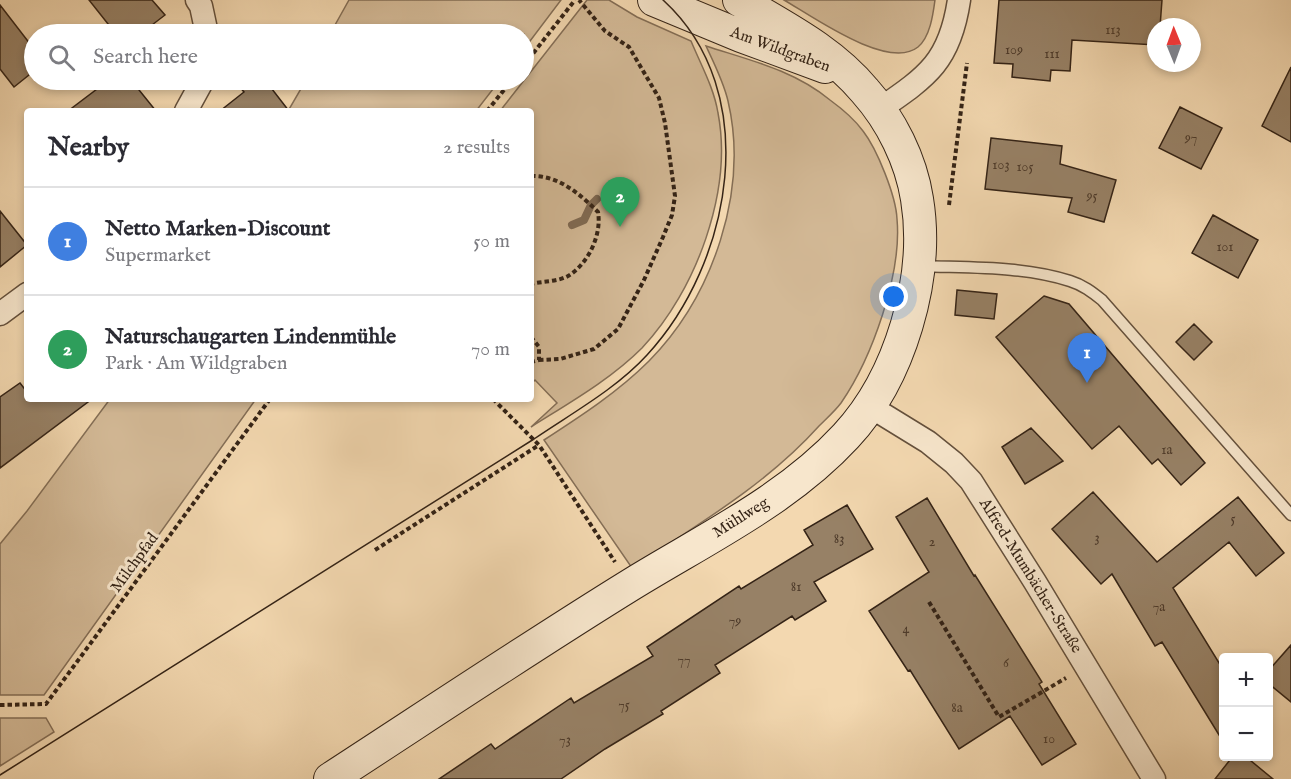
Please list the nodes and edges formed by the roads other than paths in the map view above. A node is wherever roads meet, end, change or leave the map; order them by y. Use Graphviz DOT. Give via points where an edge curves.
graph roads {
  1 [pos="197,0"];
  2 [pos="654,0"];
  3 [pos="959,0"];
  4 [pos="745,15"];
  5 [pos="205,24"];
  6 [pos="849,74"];
  7 [pos="198,90"];
  8 [pos="188,108"];
  9 [pos="880,109"];
  10 [pos="918,265"];
  11 [pos="24,296"];
  12 [pos="0,314"];
  13 [pos="871,407"];
  14 [pos="1291,515"];
  15 [pos="330,779"];
  16 [pos="1154,779"];
  1 -- 5 [label="street"];
  2 -- 4 [label="street, Am Wildgraben"];
  3 -- 9 [label="street" via="955,27 944,52 912,88"];
  4 -- 6 [label="street, Am Wildgraben" via="806,61"];
  6 -- 9 [label="street, Mühlweg"];
  7 -- 8 [label="street"];
  9 -- 10 [label="street, Mühlweg" via="909,166 917,197 921,227"];
  10 -- 13 [label="street, Mühlweg" via="911,310"];
  10 -- 14 [label="lane" via="1040,274 1087,288 1102,300"];
  11 -- 12 [label="street"];
  13 -- 15 [label="street, Mühlweg" via="817,465 762,505"];
  13 -- 16 [label="street, Alfred-Mumbächer-Straße" via="928,442 971,481"];
}
